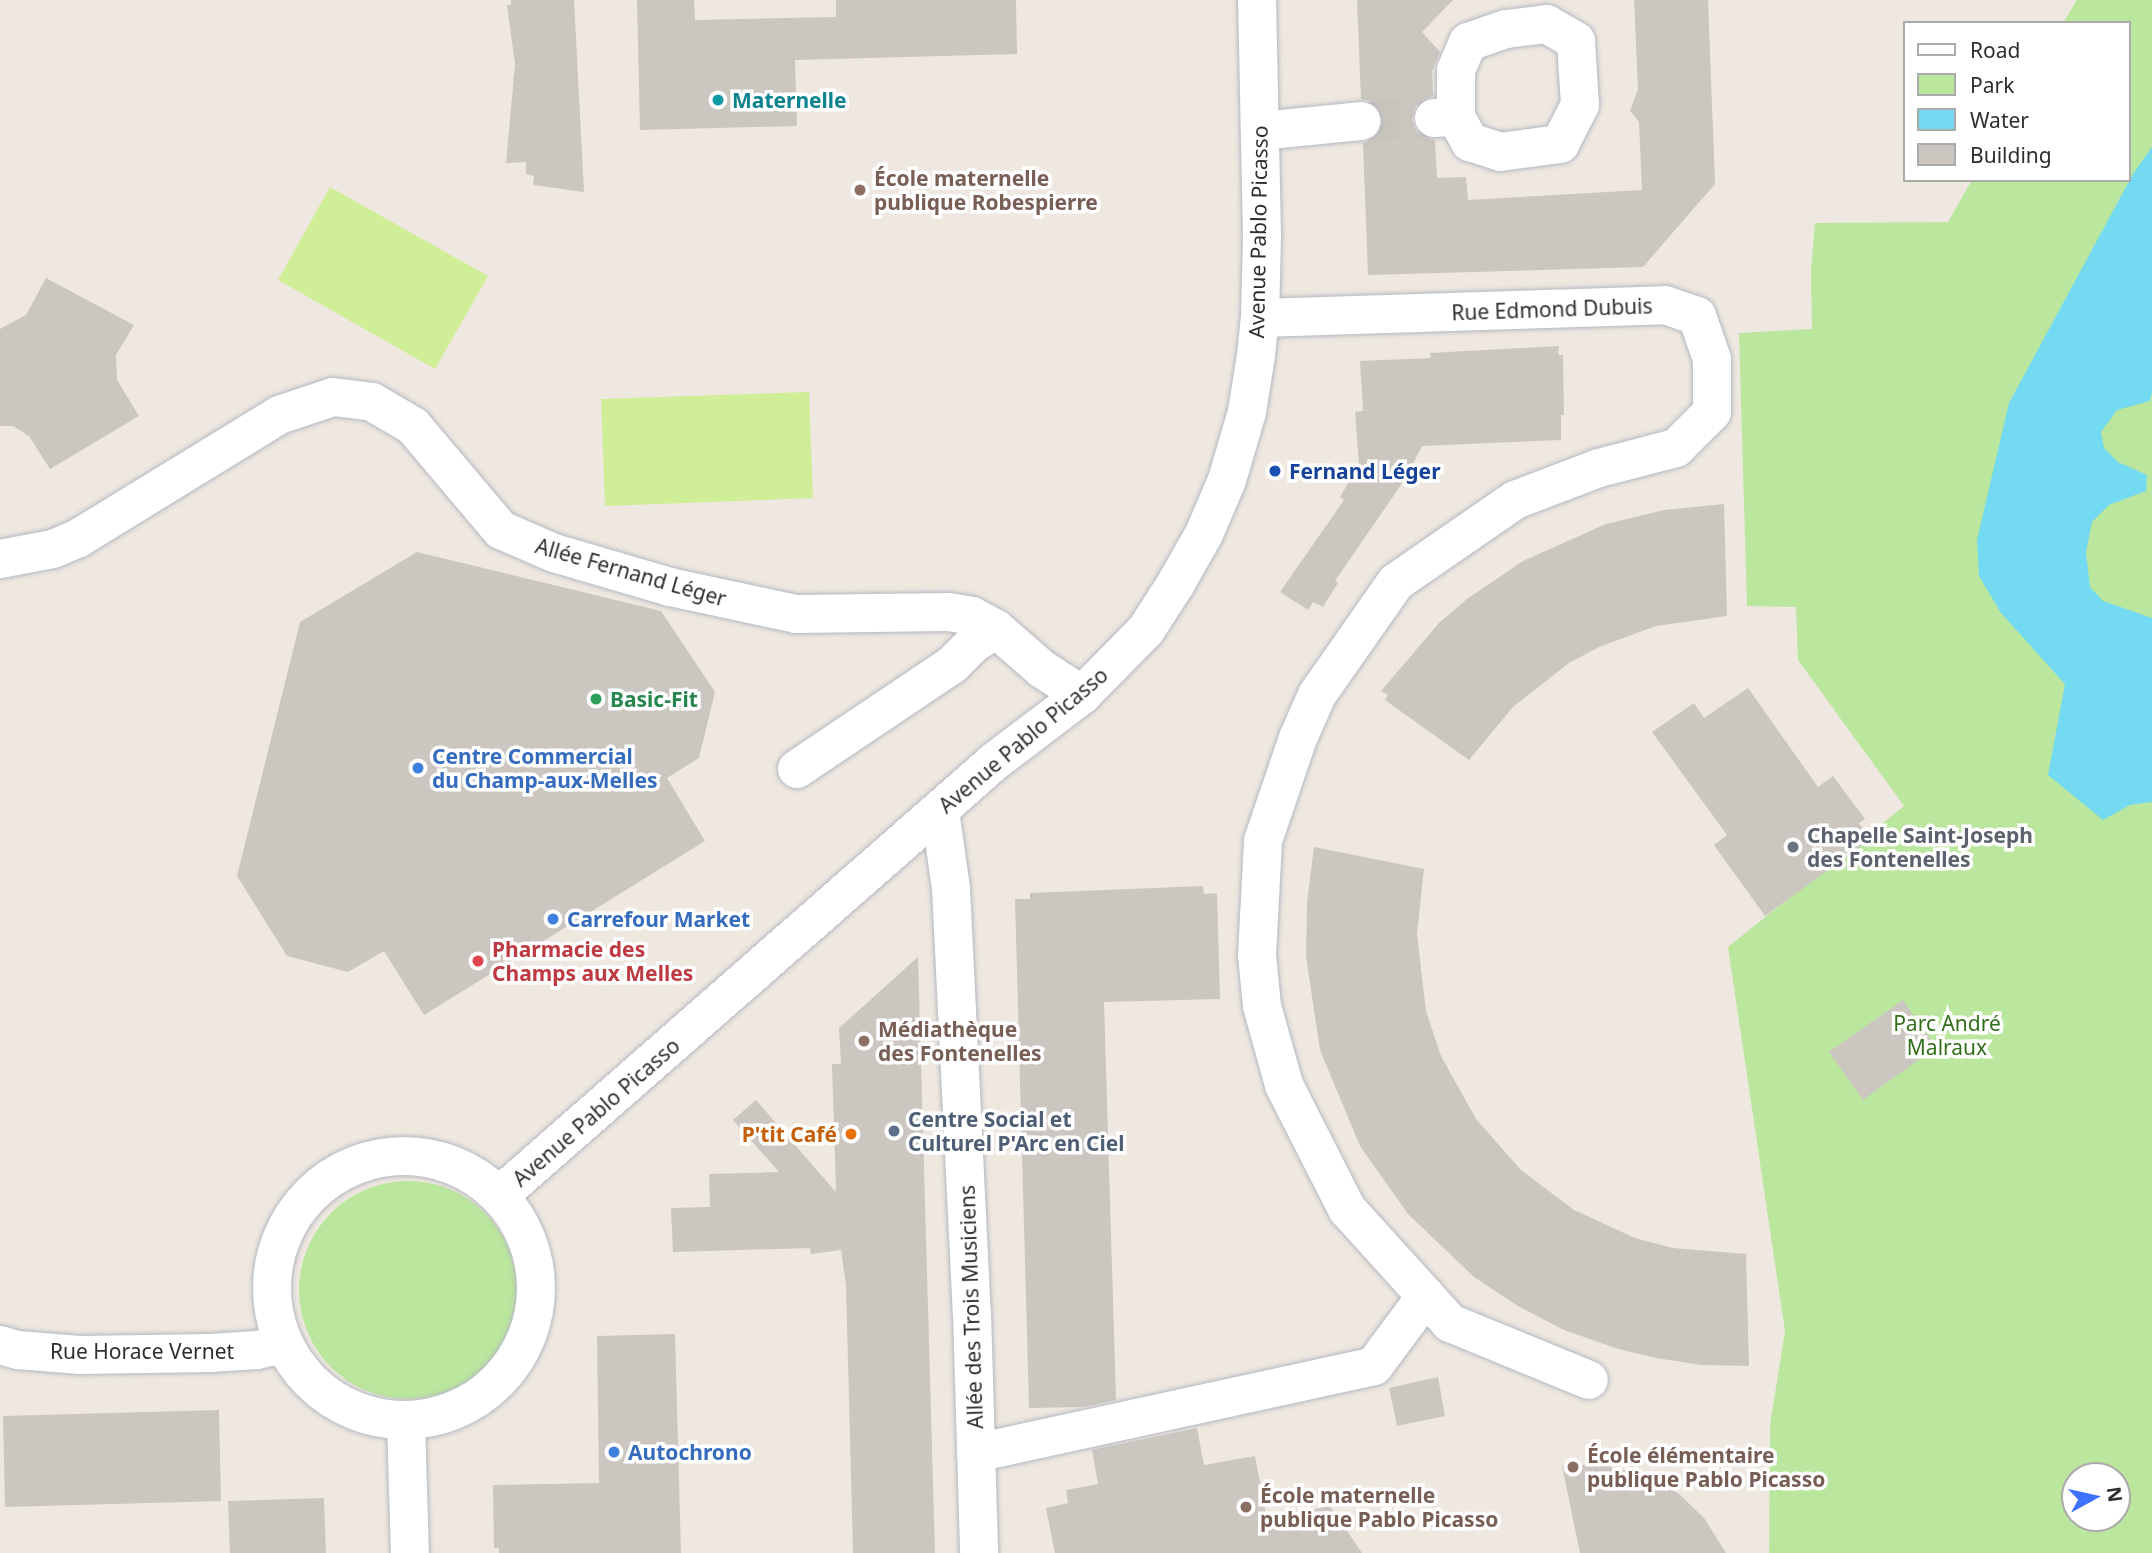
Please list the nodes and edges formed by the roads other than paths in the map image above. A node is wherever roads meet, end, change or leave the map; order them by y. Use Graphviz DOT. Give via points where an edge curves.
graph roads {
  1 [pos="1257,0"];
  2 [pos="1362,121"];
  3 [pos="1260,131"];
  4 [pos="1260,318"];
  5 [pos="0,559"];
  6 [pos="996,629"];
  7 [pos="1082,695"];
  8 [pos="797,769"];
  9 [pos="940,811"];
  10 [pos="500,1195"];
  11 [pos="1426,1296"];
  12 [pos="283,1344"];
  13 [pos="0,1345"];
  14 [pos="1589,1380"];
  15 [pos="406,1421"];
  16 [pos="976,1453"];
  17 [pos="410,1553"];
  18 [pos="979,1553"];
  1 -- 3 [label="street, Avenue Pablo Picasso"];
  2 -- 3 [label="street"];
  3 -- 4 [label="street, Avenue Pablo Picasso"];
  4 -- 7 [label="street, Avenue Pablo Picasso" via="1245,419 1227,480 1204,534 1146,629"];
  4 -- 11 [label="street, Rue Edmond Dubuis" via="1665,305 1697,316 1712,359 1712,412 1676,448 1599,468 1515,500 1396,582 1317,695 1263,841 1257,955 1262,1006 1284,1085 1347,1209"];
  5 -- 6 [label="street, Allée Fernand Léger" via="53,550 77,539 279,415 333,397 372,402 413,426 501,530 554,553 753,607 796,614 948,612 972,616"];
  6 -- 7 [label="street, Allée Fernand Léger" via="1042,669"];
  6 -- 8 [label="street"];
  7 -- 9 [label="street, Avenue Pablo Picasso" via="995,761"];
  9 -- 10 [label="street, Avenue Pablo Picasso"];
  9 -- 16 [label="street, Allée des Trois Musiciens" via="951,888"];
  10 -- 12 [label="street, Avenue Pablo Picasso" via="462,1168 418,1155 371,1158 328,1178 295,1211 275,1252 271,1299"];
  10 -- 15 [label="street, Avenue Pablo Picasso" via="525,1232 536,1273 534,1317 521,1350 501,1379 474,1401 441,1416"];
  11 -- 14 [label="street, Rue Edmond Dubuis" via="1450,1323"];
  11 -- 16 [label="street" via="1374,1366"];
  12 -- 13 [label="street, Rue Horace Vernet" via="211,1353 80,1355"];
  12 -- 15 [label="street, Avenue Pablo Picasso" via="299,1370 330,1398 376,1418"];
  15 -- 17 [label="street"];
  16 -- 18 [label="street, Allée des Trois Musiciens"];
}
